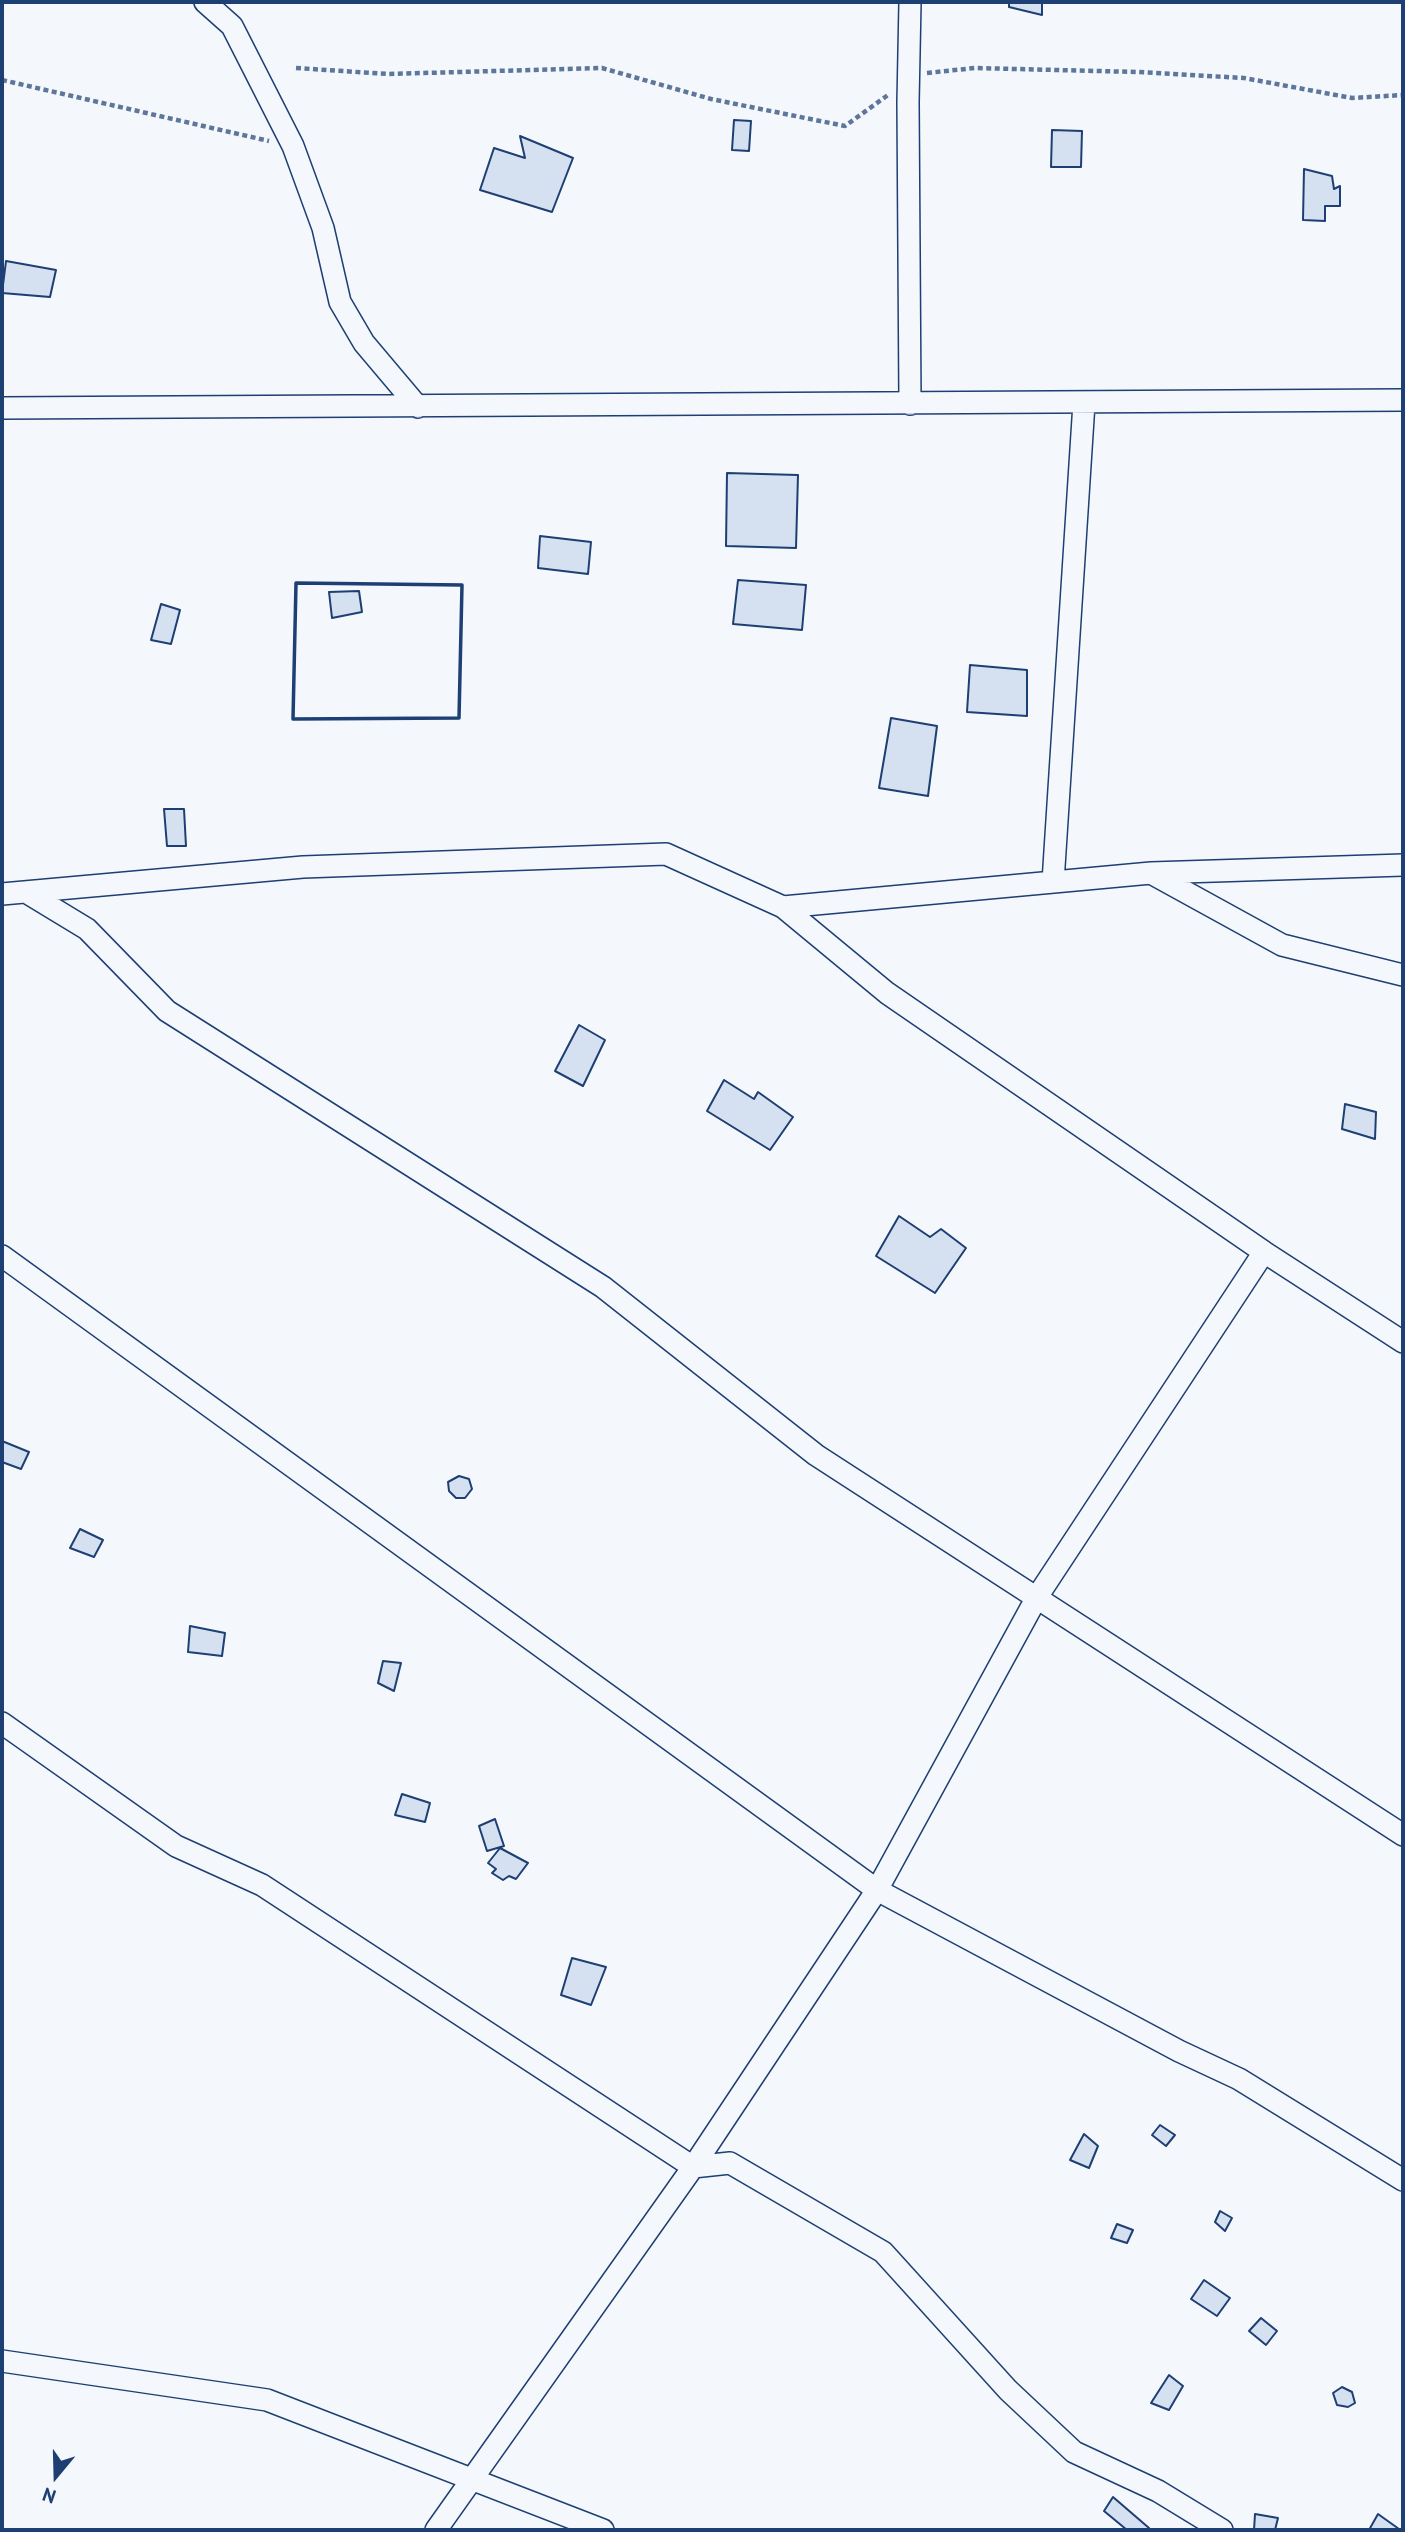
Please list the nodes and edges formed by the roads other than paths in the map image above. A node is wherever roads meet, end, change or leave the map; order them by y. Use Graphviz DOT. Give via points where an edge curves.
graph roads {
  1 [pos="205,2"];
  2 [pos="910,2"];
  3 [pos="1403,400"];
  4 [pos="1084,403"];
  5 [pos="910,404"];
  6 [pos="418,407"];
  7 [pos="2,408"];
  8 [pos="1403,865"];
  9 [pos="1151,873"];
  10 [pos="1053,882"];
  11 [pos="26,892"];
  12 [pos="2,894"];
  13 [pos="783,907"];
  14 [pos="1403,975"];
  15 [pos="1264,1252"];
  16 [pos="2,1256"];
  17 [pos="1403,1342"];
  18 [pos="1037,1597"];
  19 [pos="2,1723"];
  20 [pos="1403,1835"];
  21 [pos="877,1890"];
  22 [pos="693,2167"];
  23 [pos="1403,2180"];
  24 [pos="2,2361"];
  25 [pos="473,2480"];
  26 [pos="436,2530"];
  27 [pos="603,2530"];
  28 [pos="1222,2530"];
  1 -- 6 [label="street" via="232,26 293,146 323,228 340,302 364,343"];
  2 -- 5 [label="street"];
  3 -- 4 [label="street"];
  4 -- 5 [label="street"];
  4 -- 10 [label="street"];
  5 -- 6 [label="street"];
  6 -- 7 [label="street"];
  8 -- 9 [label="street"];
  9 -- 10 [label="street"];
  9 -- 14 [label="street" via="1282,944"];
  10 -- 13 [label="street"];
  11 -- 12 [label="street"];
  11 -- 13 [label="street" via="303,867 666,854"];
  11 -- 18 [label="street" via="87,929 167,1011 603,1287 816,1454"];
  13 -- 15 [label="street" via="887,993"];
  15 -- 17 [label="street"];
  15 -- 18 [label="street"];
  16 -- 21 [label="street"];
  18 -- 20 [label="street"];
  18 -- 21 [label="street"];
  19 -- 22 [label="street" via="176,1846 262,1885"];
  21 -- 22 [label="street"];
  21 -- 23 [label="street" via="1239,2079"];
  22 -- 25 [label="street"];
  22 -- 28 [label="street" via="730,2164 883,2252 1008,2390 1074,2452 1158,2491"];
  24 -- 25 [label="street" via="267,2400"];
  25 -- 26 [label="street"];
  25 -- 27 [label="street"];
}
